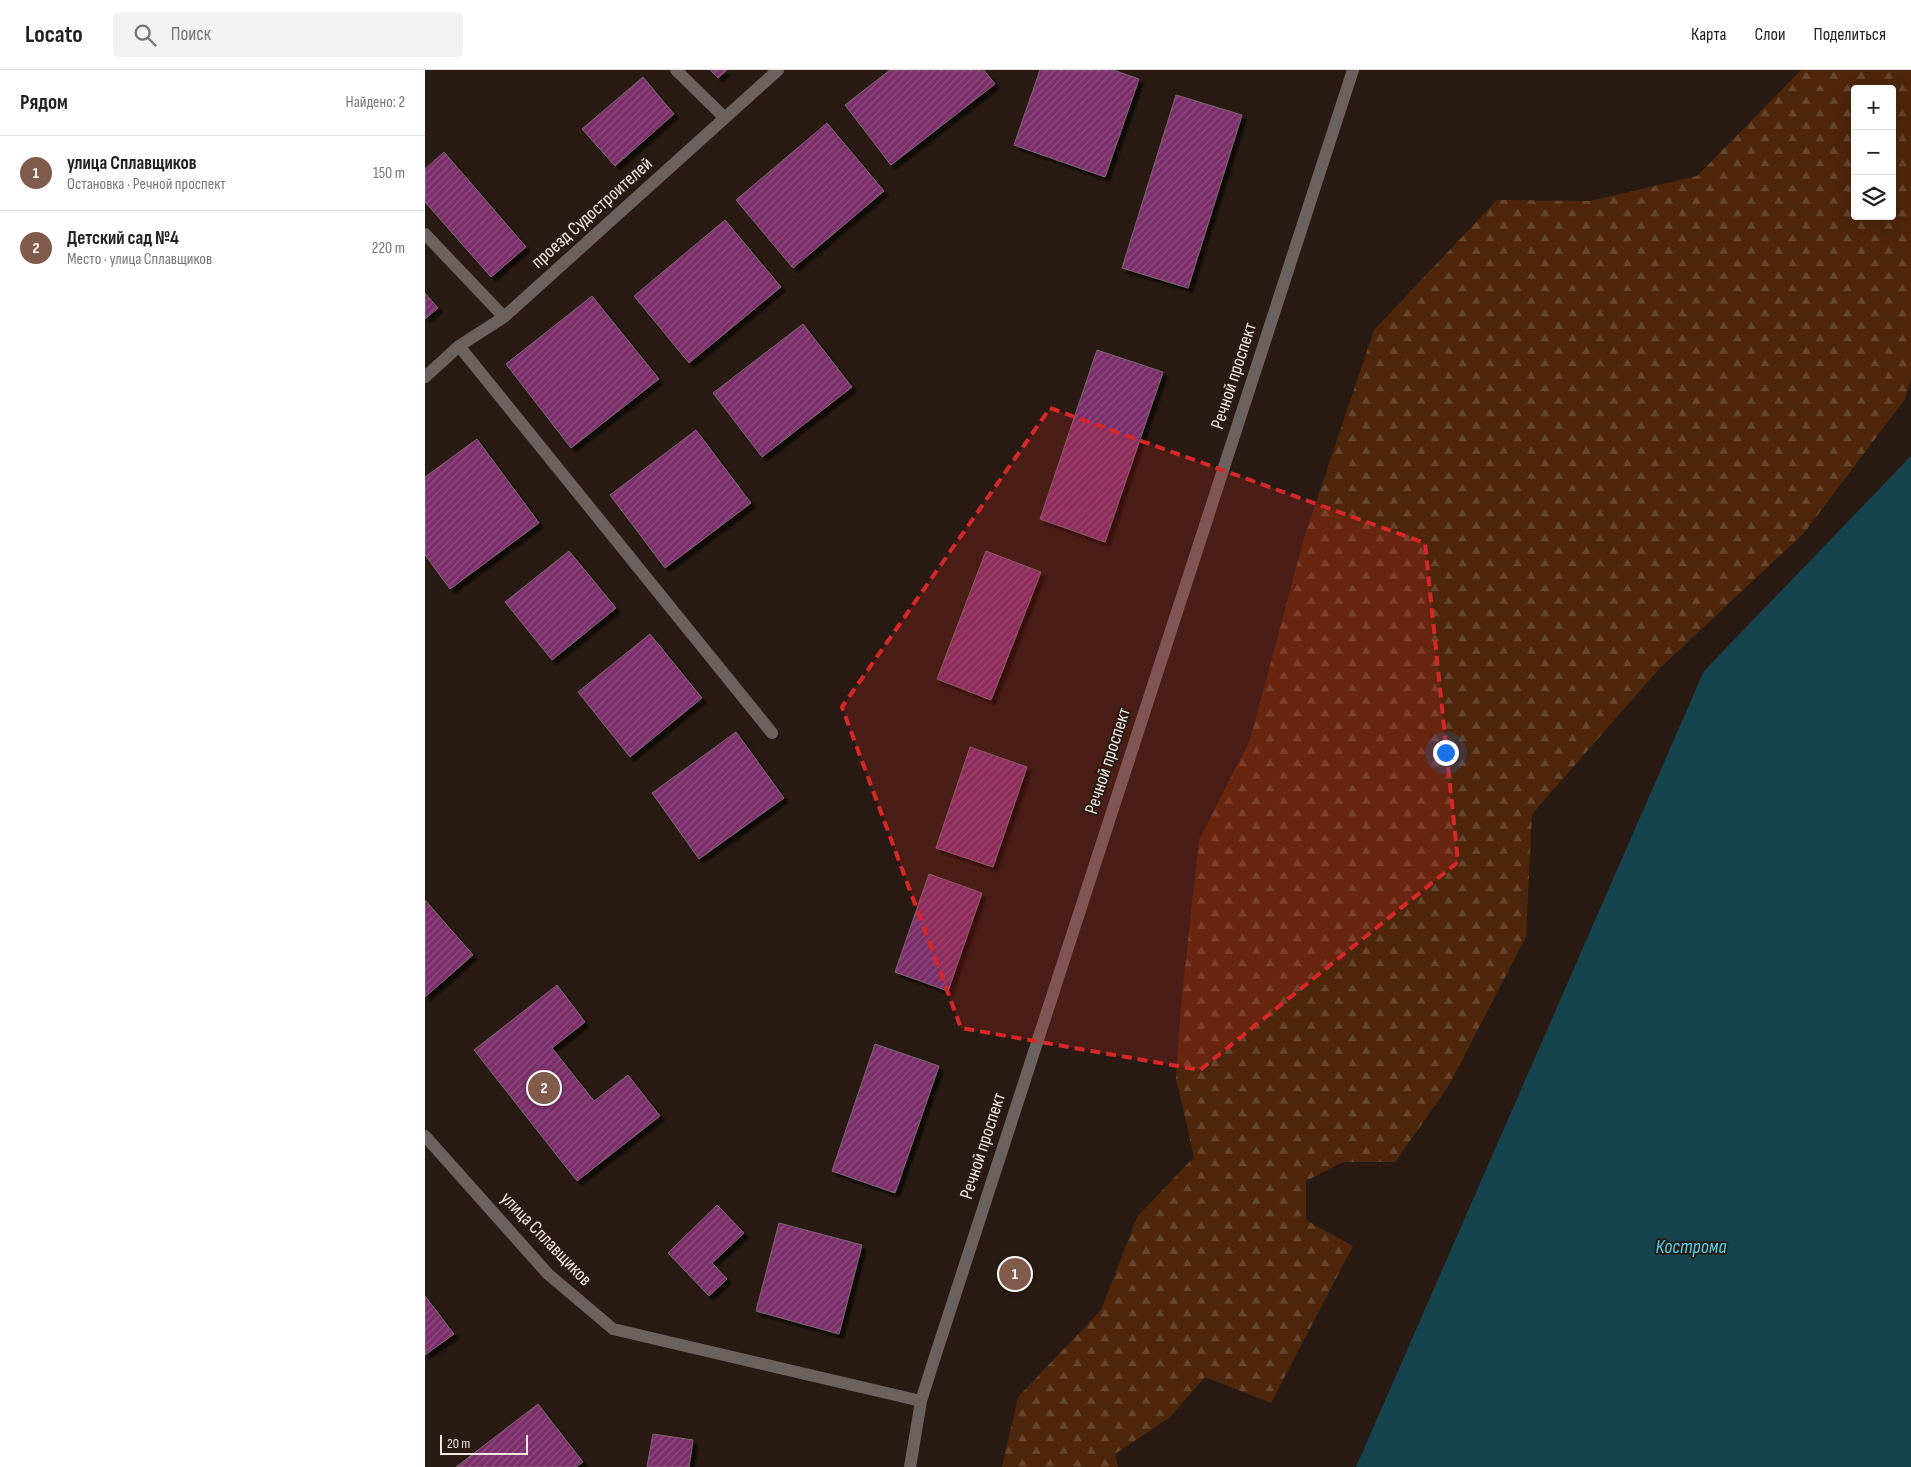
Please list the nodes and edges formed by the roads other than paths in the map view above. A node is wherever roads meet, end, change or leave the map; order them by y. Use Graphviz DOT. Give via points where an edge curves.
graph roads {
  1 [pos="676,70"];
  2 [pos="778,70"];
  3 [pos="1353,70"];
  4 [pos="725,118"];
  5 [pos="425,234"];
  6 [pos="504,317"];
  7 [pos="459,346"];
  8 [pos="425,376"];
  9 [pos="772,733"];
  10 [pos="425,1136"];
  11 [pos="921,1401"];
  12 [pos="910,1467"];
  1 -- 4 [label="street"];
  2 -- 4 [label="street, проезд Судостроителей"];
  3 -- 11 [label="street, Речной проспект"];
  4 -- 6 [label="street, проезд Судостроителей"];
  5 -- 6 [label="street"];
  6 -- 7 [label="street, проезд Судостроителей"];
  7 -- 8 [label="street, проезд Судостроителей"];
  7 -- 9 [label="street"];
  10 -- 11 [label="street, улица Сплавщиков" via="548,1274 613,1330"];
  11 -- 12 [label="street, Речной проспект"];
}
